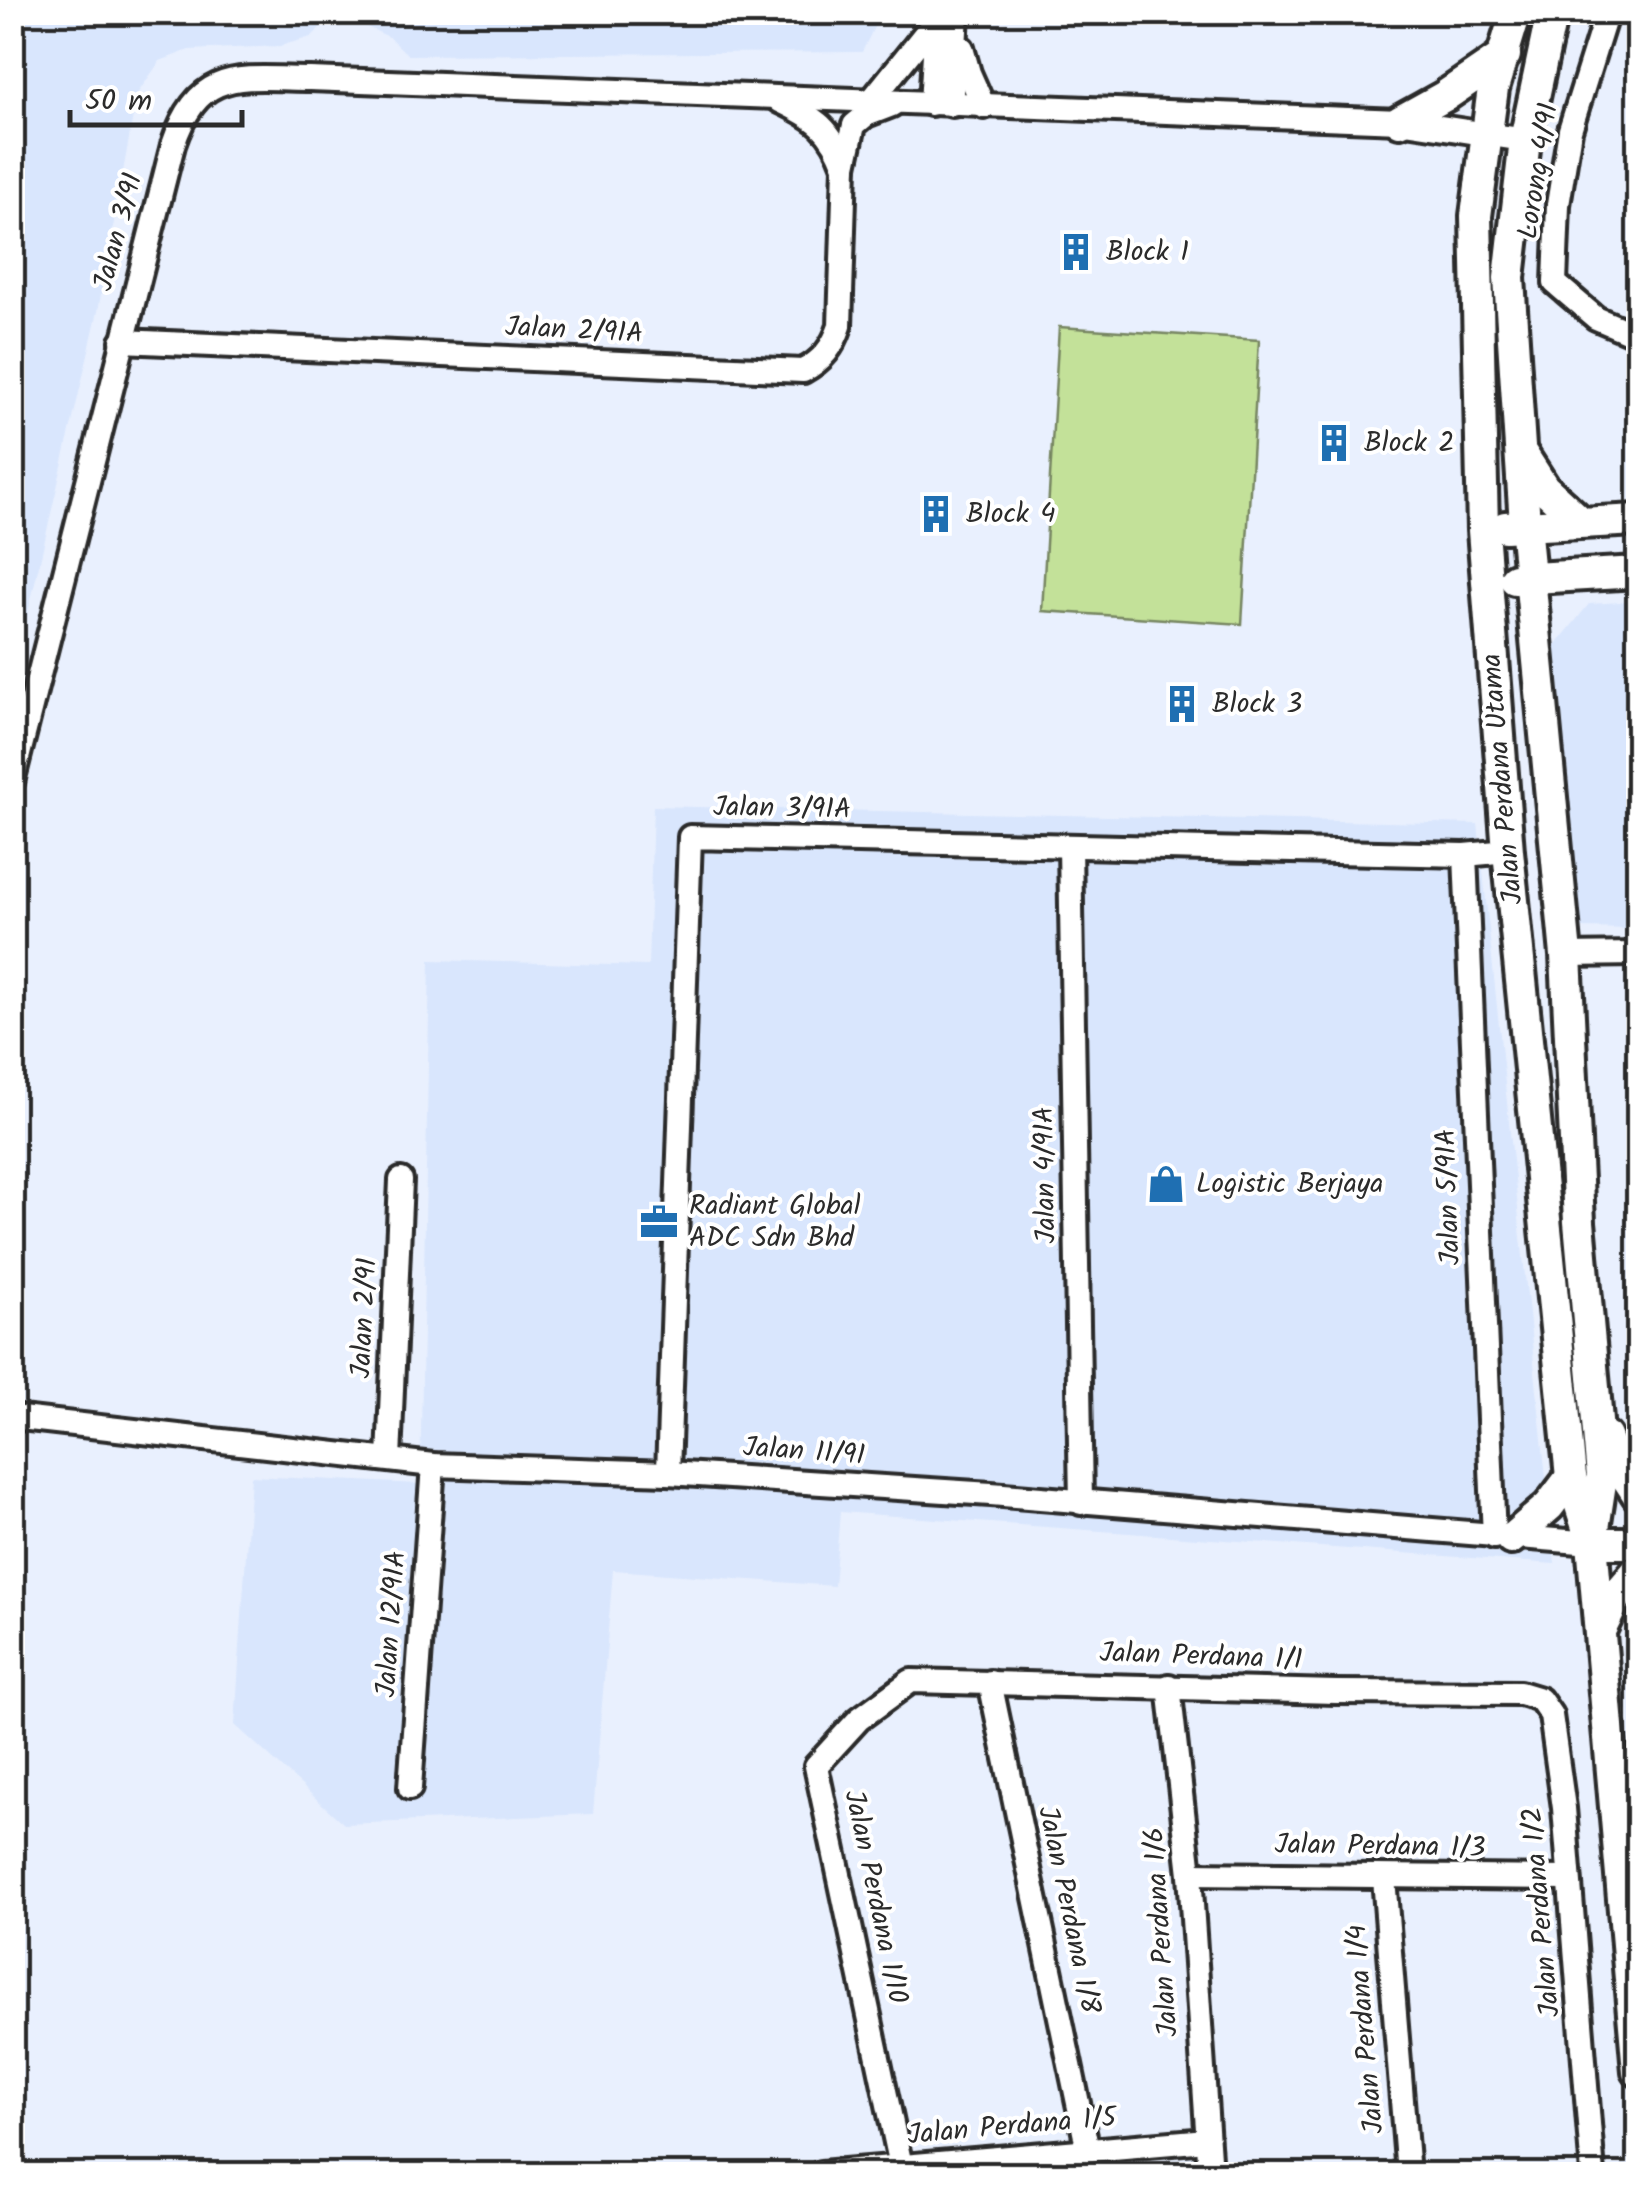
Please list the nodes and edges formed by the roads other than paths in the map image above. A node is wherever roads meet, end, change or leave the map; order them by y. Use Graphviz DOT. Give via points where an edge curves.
graph roads {
  1 [pos="1516,12"];
  2 [pos="1552,12"];
  3 [pos="1607,12"];
  4 [pos="947,16"];
  5 [pos="1505,55"];
  6 [pos="772,98"];
  7 [pos="871,101"];
  8 [pos="900,102"];
  9 [pos="942,104"];
  10 [pos="984,107"];
  11 [pos="1400,122"];
  12 [pos="1486,134"];
  13 [pos="1525,140"];
  14 [pos="845,166"];
  15 [pos="1638,336"];
  16 [pos="122,341"];
  17 [pos="1520,451"];
  18 [pos="1638,520"];
  19 [pos="1580,522"];
  20 [pos="1525,524"];
  21 [pos="1482,530"];
  22 [pos="1638,572"];
  23 [pos="1586,576"];
  24 [pos="1531,578"];
  25 [pos="1487,579"];
  26 [pos="1536,628"];
  27 [pos="1548,778"];
  28 [pos="12,782"];
  29 [pos="1070,846"];
  30 [pos="1508,851"];
  31 [pos="1465,855"];
  32 [pos="1566,954"];
  33 [pos="1638,954"];
  34 [pos="402,1180"];
  35 [pos="1598,1416"];
  36 [pos="12,1417"];
  37 [pos="389,1460"];
  38 [pos="434,1465"];
  39 [pos="668,1473"];
  40 [pos="1570,1477"];
  41 [pos="1638,1495"];
  42 [pos="1081,1503"];
  43 [pos="1502,1538"];
  44 [pos="1638,1543"];
  45 [pos="1592,1544"];
  46 [pos="1638,1570"];
  47 [pos="1601,1629"];
  48 [pos="911,1681"];
  49 [pos="990,1682"];
  50 [pos="1169,1686"];
  51 [pos="1490,1693"];
  52 [pos="410,1788"];
  53 [pos="1190,1874"];
  54 [pos="1384,1878"];
  55 [pos="1569,1878"];
  56 [pos="1638,2052"];
  57 [pos="1207,2140"];
  58 [pos="1088,2150"];
  59 [pos="901,2166"];
  60 [pos="821,2173"];
  61 [pos="1210,2174"];
  62 [pos="1408,2174"];
  63 [pos="1594,2174"];
  1 -- 5 [label="street, Jalan Perdana Utama"];
  2 -- 13 [label="street"];
  3 -- 15 [label="street, Lorong 4/91" via="1570,130 1555,283 1596,318"];
  4 -- 7 [label="street"];
  4 -- 9 [label="street"];
  4 -- 10 [label="street"];
  5 -- 11 [label="street"];
  5 -- 12 [label="street, Jalan Perdana Utama"];
  6 -- 7 [label="street, Jalan 3/91"];
  6 -- 14 [label="street" via="822,124"];
  6 -- 16 [label="street, Jalan 3/91" via="310,79 221,82 197,96 182,117"];
  7 -- 8 [label="street, Jalan 3/91"];
  8 -- 9 [label="street, Jalan 3/91"];
  8 -- 14 [label="street, Jalan 2/91A" via="854,125"];
  9 -- 10 [label="street, Jalan 3/91"];
  10 -- 11 [label="street, Jalan 3/91"];
  11 -- 12 [label="street, Jalan 3/91"];
  12 -- 13 [label="street, Jalan 3/91"];
  12 -- 21 [label="street, Jalan Perdana Utama" via="1476,216"];
  13 -- 17 [label="street" via="1509,278"];
  14 -- 16 [label="street, Jalan 2/91A" via="840,326 834,344 804,371"];
  16 -- 28 [label="street, Jalan 3/91"];
  17 -- 19 [label="street" via="1544,488"];
  17 -- 20 [label="street"];
  18 -- 19 [label="street"];
  19 -- 20 [label="street"];
  20 -- 21 [label="street"];
  20 -- 24 [label="street, Jalan Perdana Utama"];
  21 -- 25 [label="street, Jalan Perdana Utama"];
  22 -- 23 [label="street"];
  23 -- 24 [label="street"];
  23 -- 26 [label="street" via="1562,589"];
  24 -- 25 [label="street"];
  24 -- 26 [label="street, Jalan Perdana Utama"];
  25 -- 30 [label="street, Jalan Perdana Utama"];
  26 -- 27 [label="street, Jalan Perdana Utama"];
  27 -- 30 [label="street" via="1535,837"];
  27 -- 32 [label="street, Jalan Perdana Utama"];
  29 -- 31 [label="street, Jalan 3/91A"];
  29 -- 39 [label="street, Jalan 3/91A" via="690,837"];
  29 -- 42 [label="street, Jalan 4/91A"];
  30 -- 31 [label="street, Jalan 3/91A"];
  30 -- 40 [label="street, Jalan Perdana Utama"];
  31 -- 43 [label="street, Jalan 5/91A"];
  32 -- 33 [label="street"];
  32 -- 35 [label="street, Jalan Perdana Utama" via="1579,1222"];
  34 -- 37 [label="street, Jalan 2/91"];
  35 -- 41 [label="street"];
  35 -- 45 [label="street, Jalan Perdana Utama" via="1602,1476"];
  36 -- 37 [label="street, Jalan 11/91"];
  37 -- 38 [label="street, Jalan 11/91"];
  38 -- 39 [label="street, Jalan 11/91"];
  38 -- 52 [label="street, Jalan 12/91A"];
  39 -- 42 [label="street, Jalan 11/91"];
  40 -- 43 [label="street" via="1549,1506"];
  40 -- 45 [label="street, Jalan Perdana Utama"];
  42 -- 43 [label="street, Jalan 11/91"];
  43 -- 45 [label="street, Jalan 11/91"];
  44 -- 45 [label="street"];
  45 -- 47 [label="street, Jalan Perdana Utama"];
  46 -- 47 [label="street"];
  47 -- 56 [label="street, Jalan Perdana Utama"];
  48 -- 49 [label="street, Jalan Perdana 1/1"];
  48 -- 59 [label="street, Jalan Perdana 1/10" via="860,1719 816,1766"];
  49 -- 50 [label="street, Jalan Perdana 1/1"];
  49 -- 58 [label="street, Jalan Perdana 1/8"];
  50 -- 51 [label="street, Jalan Perdana 1/1"];
  50 -- 53 [label="street, Jalan Perdana 1/6"];
  51 -- 55 [label="street, Jalan Perdana 1/2" via="1540,1699 1551,1715"];
  53 -- 54 [label="street, Jalan Perdana 1/3"];
  53 -- 57 [label="street, Jalan Perdana 1/6"];
  54 -- 55 [label="street, Jalan Perdana 1/3"];
  54 -- 62 [label="street, Jalan Perdana 1/4"];
  55 -- 63 [label="street, Jalan Perdana 1/2"];
  57 -- 58 [label="street, Jalan Perdana 1/5"];
  57 -- 61 [label="street, Jalan Perdana 1/6"];
  58 -- 59 [label="street, Jalan Perdana 1/5"];
  59 -- 60 [label="street, Jalan Perdana 1/5"];
}
